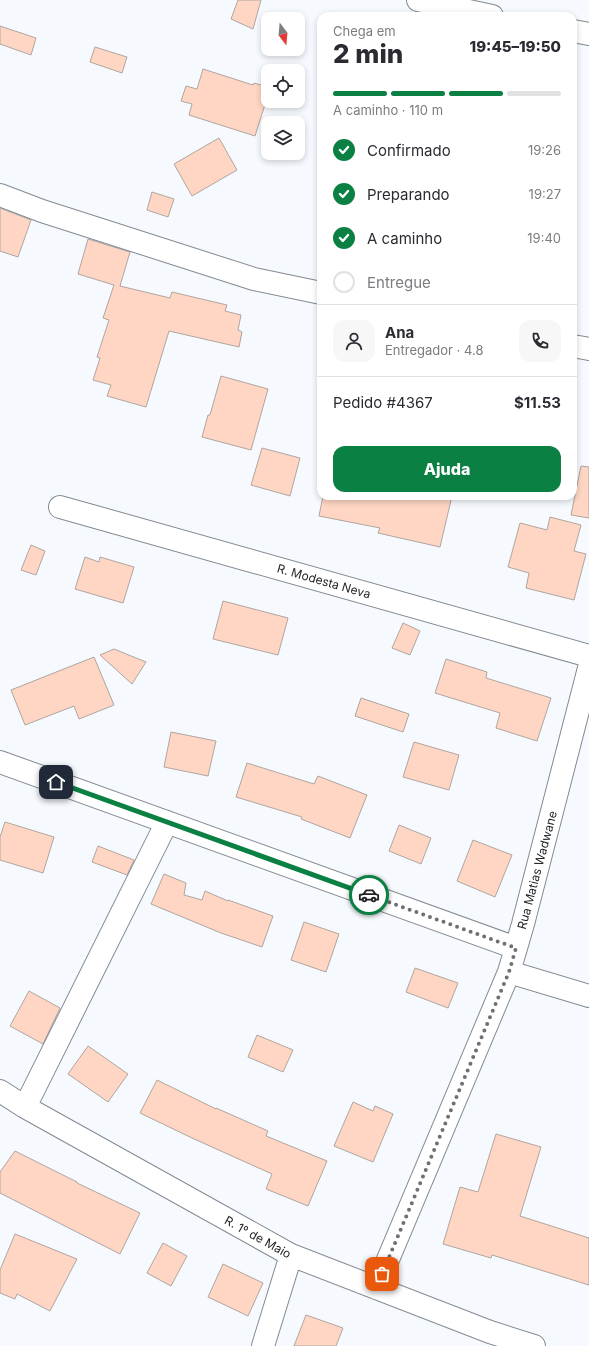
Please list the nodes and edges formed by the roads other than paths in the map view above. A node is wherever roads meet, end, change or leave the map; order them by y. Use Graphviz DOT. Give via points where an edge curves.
graph roads {
  1 [pos="418,0"];
  2 [pos="474,12"];
  3 [pos="577,32"];
  4 [pos="589,34"];
  5 [pos="0,194"];
  6 [pos="317,292"];
  7 [pos="577,347"];
  8 [pos="589,349"];
  9 [pos="60,507"];
  10 [pos="589,656"];
  11 [pos="589,668"];
  12 [pos="0,762"];
  13 [pos="167,822"];
  14 [pos="516,948"];
  15 [pos="509,972"];
  16 [pos="589,996"];
  17 [pos="0,1092"];
  18 [pos="25,1107"];
  19 [pos="291,1255"];
  20 [pos="376,1288"];
  21 [pos="263,1346"];
  22 [pos="534,1346"];
  1 -- 2 [label="street"];
  3 -- 4 [label="street"];
  5 -- 6 [label="street" via="42,211 254,279"];
  7 -- 8 [label="street"];
  9 -- 10 [label="street, R. Modesta Neva"];
  11 -- 14 [label="street, Rua Matias Wadwane"];
  12 -- 13 [label="street"];
  13 -- 14 [label="street"];
  13 -- 18 [label="street"];
  14 -- 15 [label="street, Rua Matias Wadwane"];
  15 -- 16 [label="street"];
  15 -- 20 [label="street, Rua Matias Wadwane"];
  17 -- 18 [label="street, R. 1º de Maio"];
  18 -- 19 [label="street, R. 1º de Maio"];
  19 -- 20 [label="street, R. 1º de Maio"];
  19 -- 21 [label="street"];
  20 -- 22 [label="street, R. 1º de Maio" via="490,1332"];
}
